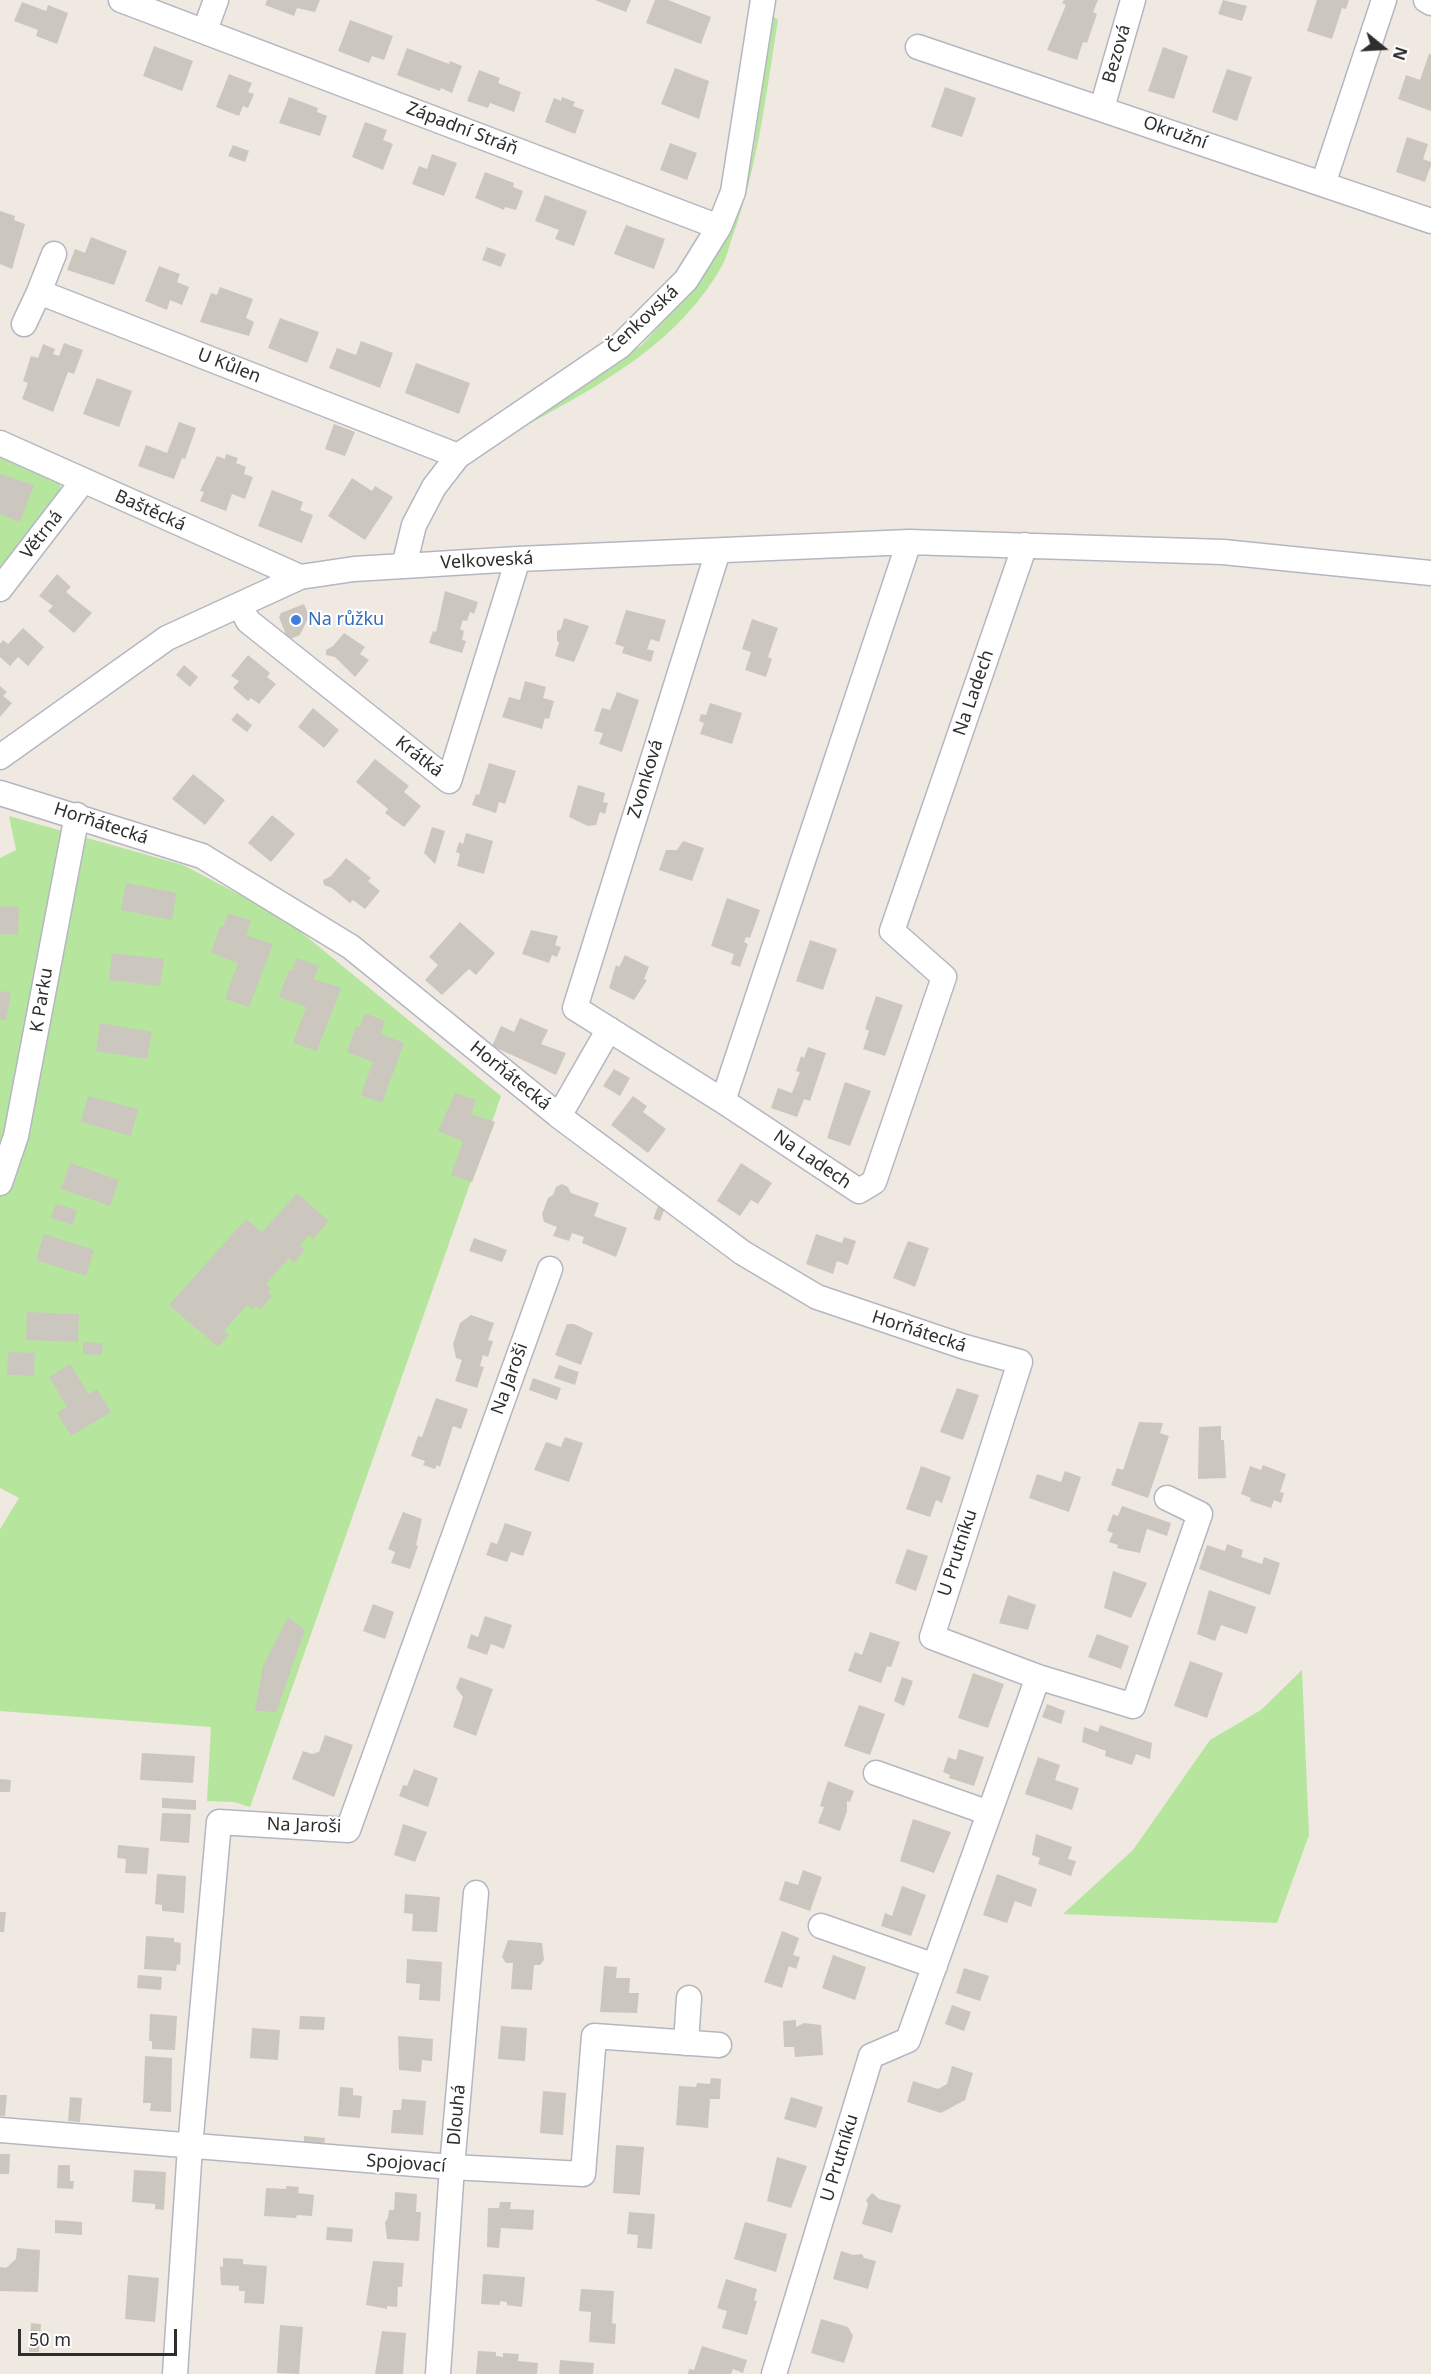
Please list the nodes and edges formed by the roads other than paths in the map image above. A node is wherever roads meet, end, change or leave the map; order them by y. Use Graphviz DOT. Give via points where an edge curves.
graph roads {
  1 [pos="121,0"];
  2 [pos="216,0"];
  3 [pos="763,0"];
  4 [pos="1133,0"];
  5 [pos="1384,0"];
  6 [pos="1426,0"];
  7 [pos="1431,3"];
  8 [pos="205,30"];
  9 [pos="918,47"];
  10 [pos="1102,108"];
  11 [pos="1323,184"];
  12 [pos="1431,221"];
  13 [pos="719,227"];
  14 [pos="54,254"];
  15 [pos="39,292"];
  16 [pos="24,324"];
  17 [pos="0,443"];
  18 [pos="458,456"];
  19 [pos="83,481"];
  20 [pos="909,542"];
  21 [pos="1025,545"];
  22 [pos="718,551"];
  23 [pos="518,559"];
  24 [pos="404,566"];
  25 [pos="1431,573"];
  26 [pos="300,577"];
  27 [pos="0,590"];
  28 [pos="240,605"];
  29 [pos="0,757"];
  30 [pos="0,793"];
  31 [pos="77,815"];
  32 [pos="609,1029"];
  33 [pos="723,1101"];
  34 [pos="559,1116"];
  35 [pos="0,1183"];
  36 [pos="550,1269"];
  37 [pos="1020,1362"];
  38 [pos="1167,1498"];
  39 [pos="1038,1677"];
  40 [pos="876,1773"];
  41 [pos="989,1814"];
  42 [pos="476,1893"];
  43 [pos="821,1926"];
  44 [pos="935,1966"];
  45 [pos="688,1998"];
  46 [pos="686,2043"];
  47 [pos="719,2045"];
  48 [pos="0,2130"];
  49 [pos="190,2147"];
  50 [pos="452,2167"];
  51 [pos="176,2374"];
  52 [pos="438,2374"];
  53 [pos="774,2374"];
  1 -- 8 [label="street, Západní Stráň"];
  2 -- 8 [label="street"];
  3 -- 13 [label="street, Čenkovská" via="733,192"];
  4 -- 10 [label="street, Bezová"];
  5 -- 11 [label="street"];
  6 -- 7 [label="street"];
  8 -- 13 [label="street, Západní Stráň"];
  9 -- 10 [label="street, Okružní"];
  10 -- 11 [label="street, Okružní"];
  11 -- 12 [label="street, Okružní"];
  13 -- 18 [label="street, Čenkovská" via="686,280 620,346"];
  14 -- 15 [label="street"];
  15 -- 16 [label="street"];
  15 -- 18 [label="street, U Kůlen"];
  17 -- 19 [label="street, Baštěcká"];
  18 -- 24 [label="street, Čenkovská" via="434,487 414,525"];
  19 -- 26 [label="street, Baštěcká"];
  19 -- 27 [label="street, Větrná"];
  20 -- 21 [label="street, Velkoveská"];
  20 -- 22 [label="street, Velkoveská"];
  20 -- 33 [label="street"];
  21 -- 25 [label="street, Velkoveská" via="1223,552"];
  21 -- 33 [label="street, Na Ladech" via="892,931 944,977 874,1182 859,1191"];
  22 -- 23 [label="street, Velkoveská"];
  22 -- 32 [label="street, Zvonková" via="575,1008"];
  23 -- 24 [label="street, Velkoveská"];
  23 -- 28 [label="street, Krátká" via="449,781 248,621"];
  24 -- 26 [label="street, Velkoveská"];
  26 -- 28 [label="street, Velkoveská"];
  28 -- 29 [label="street, Velkoveská" via="167,638"];
  30 -- 31 [label="street, Horňátecká"];
  31 -- 34 [label="street, Horňátecká" via="202,856 351,947"];
  31 -- 35 [label="street, K Parku" via="19,1125"];
  32 -- 33 [label="street"];
  32 -- 34 [label="street"];
  34 -- 37 [label="street, Horňátecká" via="743,1253 817,1297"];
  36 -- 49 [label="street, Na Jaroši" via="348,1830 219,1822"];
  37 -- 39 [label="street, U Prutníku" via="932,1637"];
  38 -- 39 [label="street, U Prutníku" via="1200,1514 1133,1706"];
  39 -- 41 [label="street, U Prutníku"];
  40 -- 41 [label="street"];
  41 -- 44 [label="street, U Prutníku"];
  42 -- 50 [label="street, Dlouhá"];
  43 -- 44 [label="street"];
  44 -- 53 [label="street, U Prutníku" via="908,2040 871,2056"];
  45 -- 46 [label="street"];
  46 -- 47 [label="street, Spojovací"];
  46 -- 50 [label="street, Spojovací" via="594,2036 583,2174"];
  48 -- 49 [label="street, Spojovací"];
  49 -- 50 [label="street, Spojovací"];
  49 -- 51 [label="street, Na Jaroši"];
  50 -- 52 [label="street, Dlouhá"];
}
